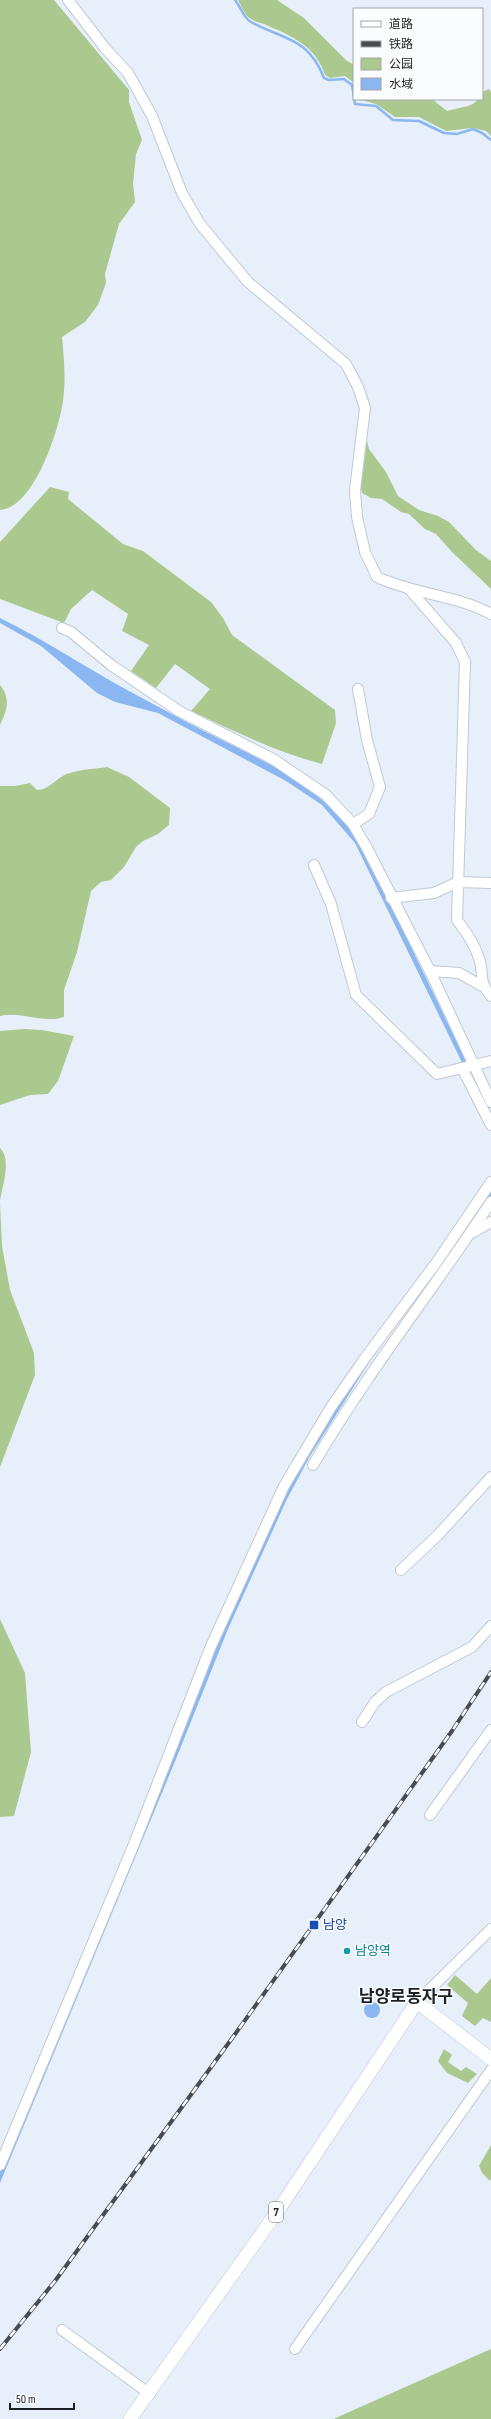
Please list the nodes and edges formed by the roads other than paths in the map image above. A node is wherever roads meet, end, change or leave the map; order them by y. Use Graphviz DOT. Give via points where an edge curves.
graph roads {
  1 [pos="68,0"];
  2 [pos="410,590"];
  3 [pos="491,614"];
  4 [pos="62,628"];
  5 [pos="358,689"];
  6 [pos="353,824"];
  7 [pos="314,865"];
  8 [pos="458,882"];
  9 [pos="491,883"];
  10 [pos="391,898"];
  11 [pos="430,971"];
  12 [pos="482,986"];
  13 [pos="491,996"];
  14 [pos="491,1061"];
  15 [pos="467,1067"];
  16 [pos="491,1102"];
  17 [pos="491,1126"];
  18 [pos="491,1182"];
  19 [pos="491,1202"];
  20 [pos="491,1222"];
  21 [pos="470,1234"];
  22 [pos="313,1464"];
  23 [pos="491,1477"];
  24 [pos="401,1570"];
  25 [pos="491,1626"];
  26 [pos="362,1722"];
  27 [pos="491,1730"];
  28 [pos="430,1815"];
  29 [pos="491,1930"];
  30 [pos="417,2002"];
  31 [pos="491,2059"];
  32 [pos="491,2070"];
  33 [pos="0,2165"];
  34 [pos="62,2330"];
  35 [pos="295,2349"];
  36 [pos="150,2394"];
  37 [pos="130,2419"];
  1 -- 2 [label="street" via="128,73 152,116 182,192 200,224 248,282 346,364 365,408 354,490 365,552 377,577"];
  2 -- 3 [label="street" via="465,603"];
  2 -- 8 [label="street" via="456,643 465,662"];
  4 -- 6 [label="street" via="71,632 111,665 179,710 297,774 326,795"];
  5 -- 6 [label="street" via="367,740 380,787 369,814"];
  6 -- 10 [label="street"];
  7 -- 15 [label="street" via="331,904 356,995 436,1074"];
  8 -- 9 [label="street"];
  8 -- 10 [label="street" via="434,893"];
  8 -- 12 [label="street" via="457,920 474,944 480,961"];
  10 -- 11 [label="street"];
  11 -- 12 [label="street" via="459,973"];
  11 -- 15 [label="street"];
  12 -- 13 [label="street"];
  14 -- 15 [label="street"];
  15 -- 16 [label="street"];
  15 -- 17 [label="street"];
  18 -- 33 [label="street" via="436,1263 360,1364 284,1486 211,1646 134,1844"];
  19 -- 21 [label="street"];
  20 -- 21 [label="street"];
  21 -- 22 [label="street" via="342,1415"];
  23 -- 24 [label="street" via="438,1535"];
  25 -- 26 [label="street" via="472,1647 386,1692 375,1702"];
  27 -- 28 [label="street"];
  29 -- 30 [label="street"];
  30 -- 31 [label="main road"];
  30 -- 36 [label="main road, 7"];
  32 -- 35 [label="street"];
  34 -- 36 [label="street"];
  36 -- 37 [label="main road, 7"];
}
